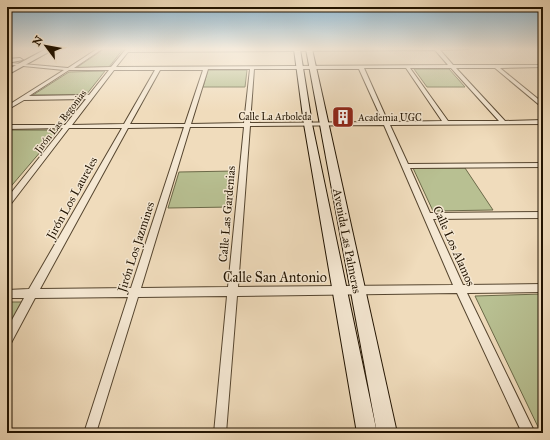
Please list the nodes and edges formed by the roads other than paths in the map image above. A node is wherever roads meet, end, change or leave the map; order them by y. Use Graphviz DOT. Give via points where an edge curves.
graph roads {
  1 [pos="68,69"];
  2 [pos="112,69"];
  3 [pos="157,70"];
  4 [pos="205,70"];
  5 [pos="252,70"];
  6 [pos="300,70"];
  7 [pos="313,70"];
  8 [pos="362,70"];
  9 [pos="409,70"];
  10 [pos="455,70"];
  11 [pos="500,70"];
  12 [pos="90,97"];
  13 [pos="23,98"];
  14 [pos="543,106"];
  15 [pos="7,108"];
  16 [pos="543,122"];
  17 [pos="446,123"];
  18 [pos="504,123"];
  19 [pos="308,124"];
  20 [pos="325,124"];
  21 [pos="386,124"];
  22 [pos="187,125"];
  23 [pos="246,125"];
  24 [pos="67,126"];
  25 [pos="126,126"];
  26 [pos="7,127"];
  27 [pos="543,165"];
  28 [pos="406,166"];
  29 [pos="7,203"];
  30 [pos="543,215"];
  31 [pos="427,216"];
  32 [pos="543,288"];
  33 [pos="460,289"];
  34 [pos="340,290"];
  35 [pos="356,290"];
  36 [pos="232,292"];
  37 [pos="134,293"];
  38 [pos="7,294"];
  39 [pos="33,294"];
  40 [pos="7,339"];
  41 [pos="90,433"];
  42 [pos="220,433"];
  43 [pos="367,433"];
  44 [pos="387,433"];
  45 [pos="529,433"];
  1 -- 13 [label="street"];
  2 -- 12 [label="street, Jirón Las Begonias"];
  3 -- 25 [label="street, Jirón Los Laureles"];
  4 -- 22 [label="street, Jirón Los Jazmines"];
  5 -- 23 [label="street, Calle Las Gardenias"];
  6 -- 19 [label="street, Avenida Las Palmeras"];
  7 -- 20 [label="street, Avenida Las Palmeras"];
  8 -- 21 [label="street, Calle Los Alamos"];
  9 -- 17 [label="street"];
  10 -- 18 [label="street"];
  11 -- 14 [label="street"];
  12 -- 13 [label="street"];
  12 -- 24 [label="street, Jirón Las Begonias"];
  13 -- 15 [label="street"];
  16 -- 18 [label="street, Calle La Arboleda"];
  17 -- 18 [label="street, Calle La Arboleda"];
  17 -- 21 [label="street, Calle La Arboleda"];
  19 -- 20 [label="street, Calle La Arboleda"];
  19 -- 23 [label="street, Calle La Arboleda"];
  19 -- 34 [label="street, Avenida Las Palmeras"];
  20 -- 21 [label="street, Calle La Arboleda"];
  20 -- 35 [label="street, Avenida Las Palmeras"];
  21 -- 28 [label="street, Calle Los Alamos"];
  22 -- 23 [label="street, Calle La Arboleda"];
  22 -- 25 [label="street, Calle La Arboleda"];
  22 -- 37 [label="street, Jirón Los Jazmines"];
  23 -- 36 [label="street, Calle Las Gardenias"];
  24 -- 25 [label="street, Calle La Arboleda"];
  24 -- 26 [label="street, Calle La Arboleda"];
  24 -- 29 [label="street, Jirón Las Begonias"];
  25 -- 39 [label="street, Jirón Los Laureles"];
  27 -- 28 [label="street"];
  28 -- 31 [label="street, Calle Los Alamos"];
  30 -- 31 [label="street"];
  31 -- 33 [label="street, Calle Los Alamos"];
  32 -- 33 [label="street, Calle San Antonio"];
  33 -- 35 [label="street, Calle San Antonio"];
  33 -- 45 [label="street, Calle Los Alamos"];
  34 -- 35 [label="street, Calle San Antonio"];
  34 -- 36 [label="street, Calle San Antonio"];
  34 -- 43 [label="street, Avenida Las Palmeras"];
  35 -- 44 [label="street, Avenida Las Palmeras"];
  36 -- 37 [label="street, Calle San Antonio"];
  36 -- 42 [label="street, Calle Las Gardenias"];
  37 -- 39 [label="street, Calle San Antonio"];
  37 -- 41 [label="street, Jirón Los Jazmines"];
  38 -- 39 [label="street, Calle San Antonio"];
  39 -- 40 [label="street, Jirón Los Laureles"];
}
